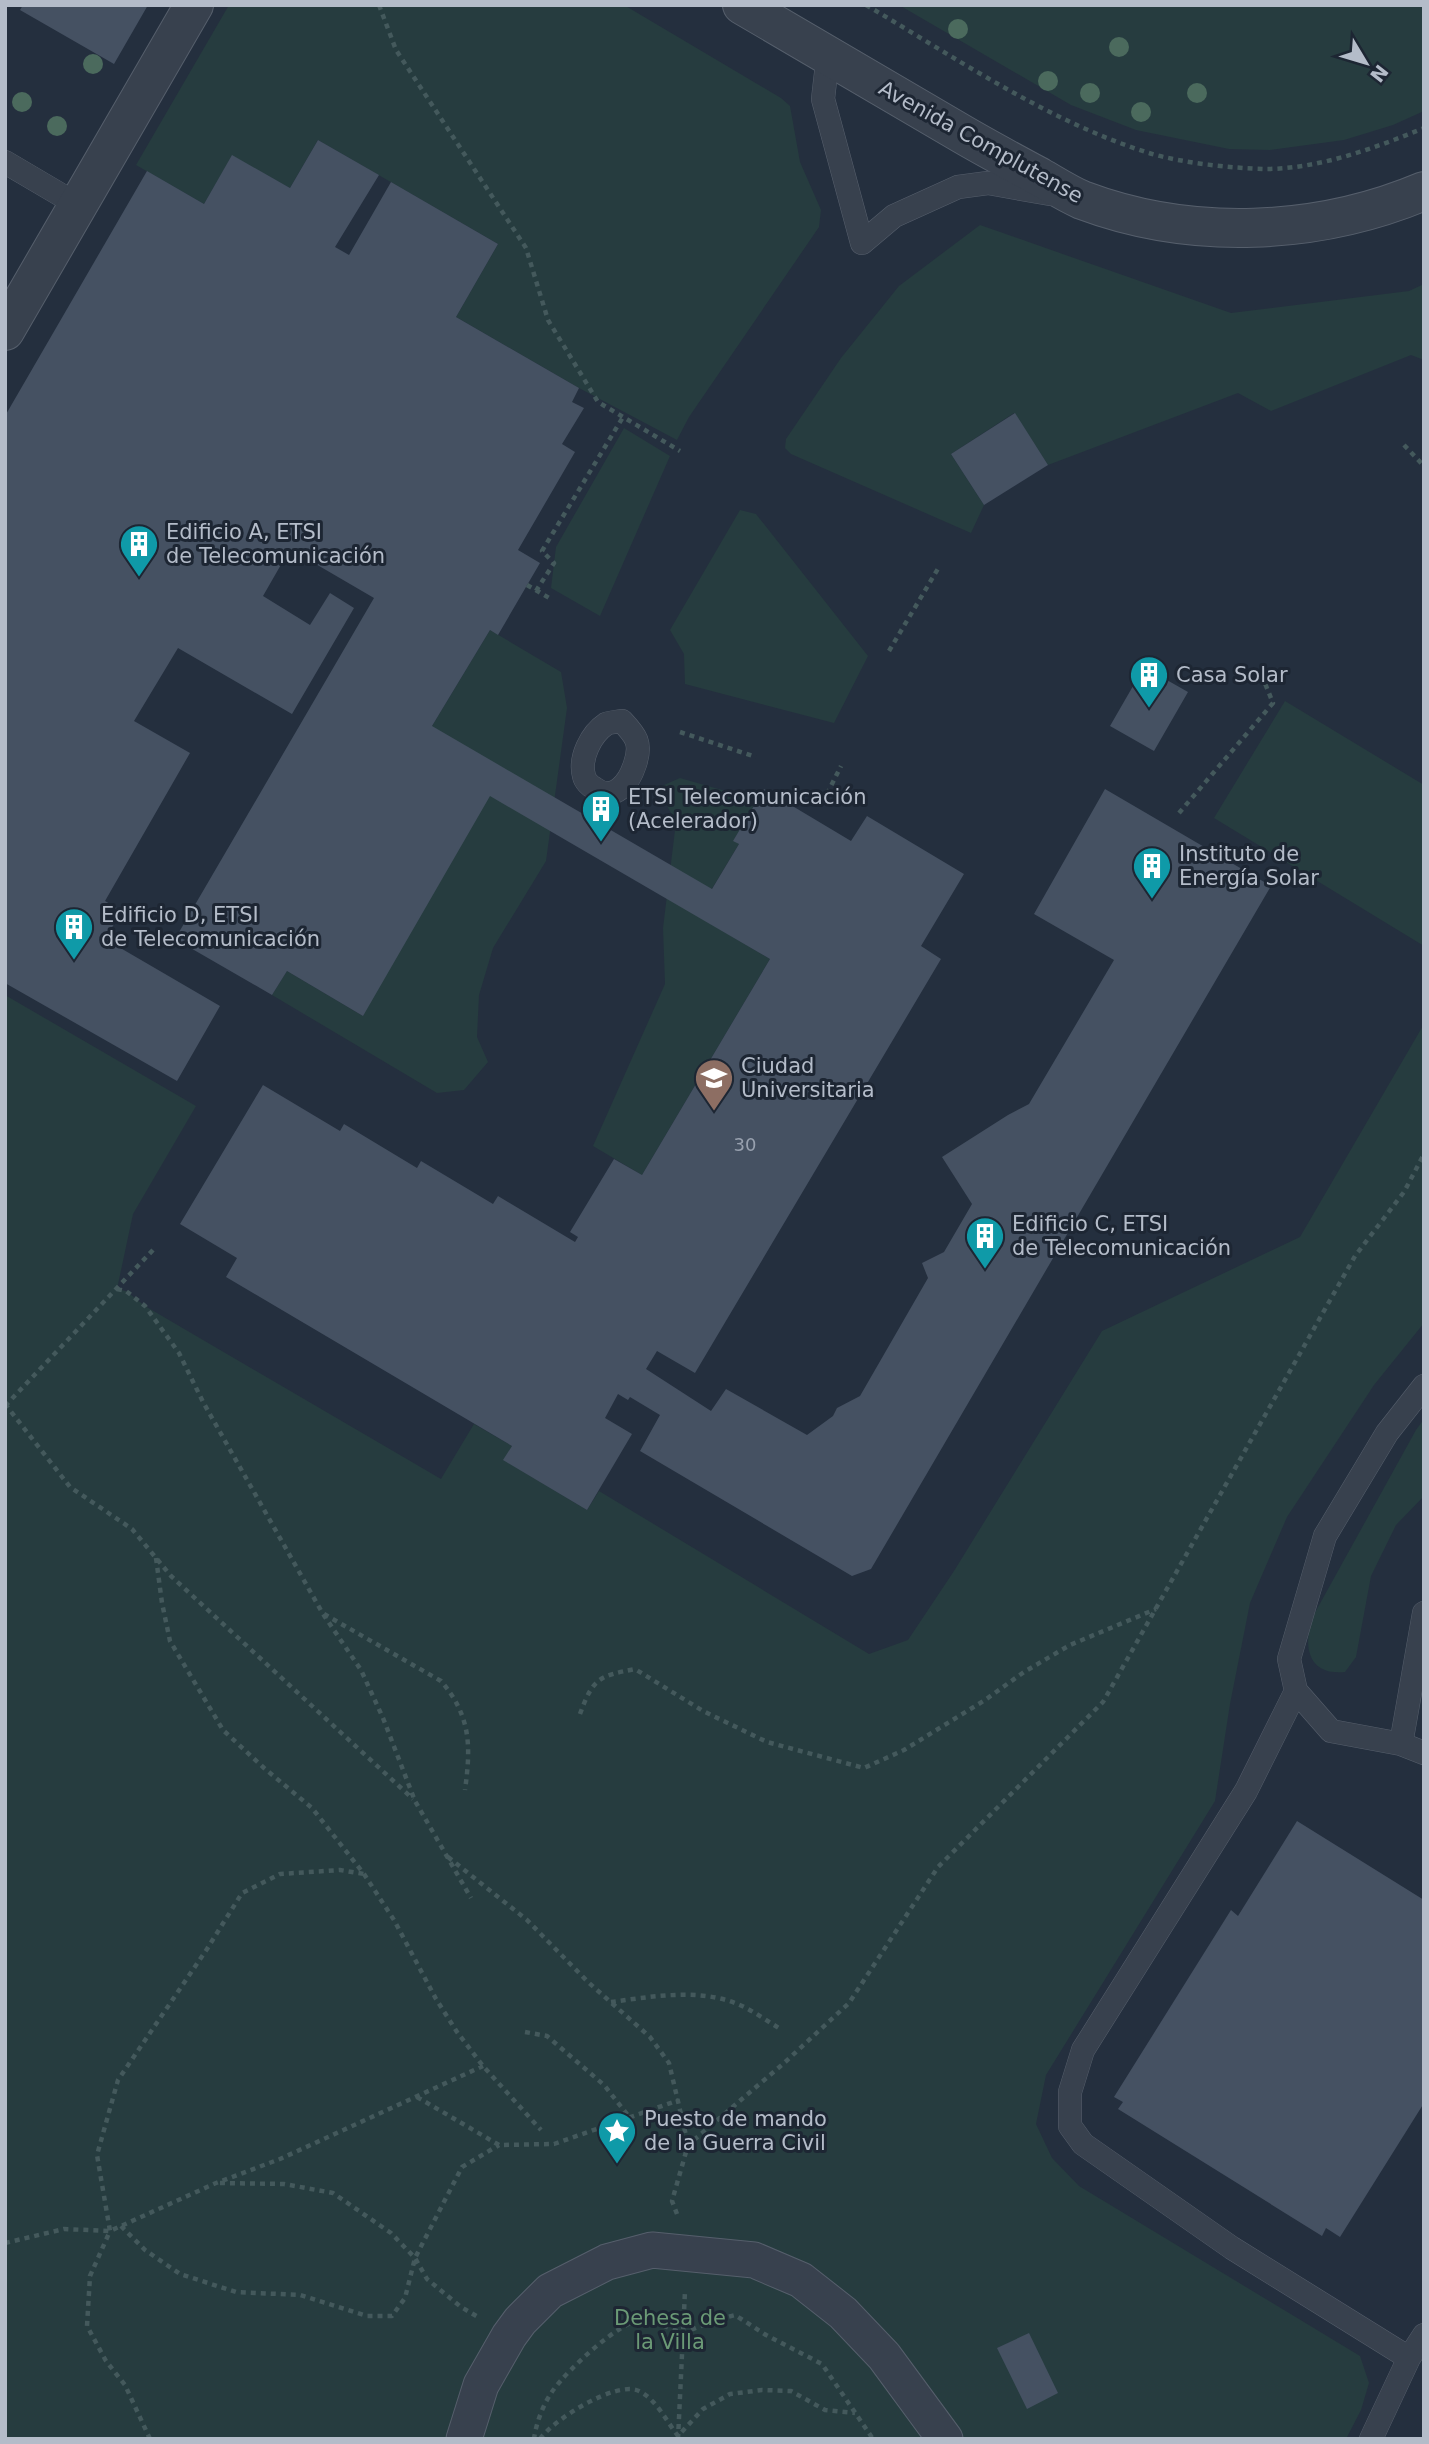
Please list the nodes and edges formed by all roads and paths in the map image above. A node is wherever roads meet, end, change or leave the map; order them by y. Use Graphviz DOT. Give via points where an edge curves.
graph roads {
  1 [pos="194,5"];
  2 [pos="379,5"];
  3 [pos="741,5"];
  4 [pos="866,5"];
  5 [pos="828,55"];
  6 [pos="1424,128"];
  7 [pos="5,162"];
  8 [pos="1417,196"];
  9 [pos="1080,199"];
  10 [pos="78,205"];
  11 [pos="5,331"];
  12 [pos="623,417"];
  13 [pos="1404,445"];
  14 [pos="680,452"];
  15 [pos="1424,466"];
  16 [pos="939,567"];
  17 [pos="527,585"];
  18 [pos="536,591"];
  19 [pos="551,599"];
  20 [pos="890,651"];
  21 [pos="1262,676"];
  22 [pos="680,733"];
  23 [pos="756,757"];
  24 [pos="841,766"];
  25 [pos="827,794"];
  26 [pos="1179,813"];
  27 [pos="1424,1154"];
  28 [pos="153,1251"];
  29 [pos="117,1289"];
  30 [pos="1424,1385"];
  31 [pos="5,1405"];
  32 [pos="156,1558"];
  33 [pos="1156,1609"];
  34 [pos="1424,1613"];
  35 [pos="323,1614"];
  36 [pos="1296,1691"];
  37 [pos="580,1714"];
  38 [pos="1401,1744"];
  39 [pos="1424,1753"];
  40 [pos="465,1790"];
  41 [pos="415,1801"];
  42 [pos="446,1856"];
  43 [pos="364,1874"];
  44 [pos="471,1898"];
  45 [pos="611,2003"];
  46 [pos="782,2030"];
  47 [pos="525,2032"];
  48 [pos="483,2066"];
  49 [pos="416,2096"];
  50 [pos="679,2100"];
  51 [pos="630,2118"];
  52 [pos="541,2130"];
  53 [pos="499,2145"];
  54 [pos="688,2145"];
  55 [pos="216,2183"];
  56 [pos="121,2226"];
  57 [pos="110,2231"];
  58 [pos="5,2243"];
  59 [pos="687,2252"];
  60 [pos="415,2258"];
  61 [pos="683,2333"];
  62 [pos="1424,2335"];
  63 [pos="509,2336"];
  64 [pos="1409,2358"];
  65 [pos="856,2413"];
  66 [pos="678,2437"];
  67 [pos="150,2439"];
  68 [pos="464,2439"];
  69 [pos="537,2439"];
  70 [pos="873,2439"];
  71 [pos="945,2439"];
  72 [pos="1371,2439"];
  1 -- 10 [label="street"];
  2 -- 12 [label="path" via="396,50 526,248 548,320 598,402"];
  3 -- 5 [label="street, Avenida Complutense"];
  4 -- 6 [label="path" via="1029,100 1086,129 1151,153 1266,169 1311,164"];
  5 -- 9 [label="street, Avenida Complutense"];
  5 -- 9 [label="lane" via="823,99 862,243 894,216 958,187 988,183"];
  7 -- 10 [label="lane"];
  8 -- 9 [label="street, Avenida Complutense" via="1358,214 1265,228 1172,223"];
  10 -- 11 [label="street"];
  12 -- 14 [label="path"];
  12 -- 18 [label="path" via="542,551 554,563"];
  13 -- 15 [label="path"];
  16 -- 20 [label="path"];
  17 -- 18 [label="path"];
  18 -- 19 [label="path"];
  21 -- 26 [label="path" via="1273,703"];
  22 -- 23 [label="path"];
  24 -- 25 [label="path"];
  27 -- 33 [label="path" via="1404,1192 1355,1256"];
  28 -- 29 [label="path"];
  29 -- 31 [label="path"];
  29 -- 35 [label="path" via="145,1306 179,1353"];
  30 -- 36 [label="lane" via="1387,1433 1325,1536 1289,1659"];
  31 -- 32 [label="path" via="71,1487 132,1529"];
  32 -- 41 [label="path"];
  32 -- 43 [label="path" via="170,1641 223,1730 312,1808"];
  33 -- 37 [label="path" via="1070,1645 904,1750 864,1768 767,1742 703,1712 635,1669 606,1675 588,1692"];
  33 -- 54 [label="path" via="1103,1702 937,1867 849,2003"];
  34 -- 38 [label="lane"];
  35 -- 40 [label="path" via="432,1675 453,1695 469,1737"];
  35 -- 41 [label="path" via="361,1670"];
  36 -- 38 [label="lane" via="1331,1731"];
  36 -- 64 [label="lane" via="1246,1791 1083,2050 1070,2092 1070,2126 1083,2144 1231,2248"];
  38 -- 39 [label="lane"];
  41 -- 42 [label="path"];
  42 -- 44 [label="path"];
  42 -- 45 [label="path" via="527,1920"];
  43 -- 48 [label="path" via="436,1999"];
  43 -- 57 [label="path" via="340,1870 280,1874 242,1893 118,2080 97,2155"];
  45 -- 46 [label="path" via="692,1994 734,2003"];
  45 -- 50 [label="path" via="650,2037 670,2063"];
  47 -- 51 [label="path" via="547,2036 604,2085"];
  48 -- 49 [label="path"];
  48 -- 52 [label="path"];
  49 -- 53 [label="path"];
  49 -- 55 [label="path" via="280,2159"];
  50 -- 51 [label="path"];
  50 -- 54 [label="path"];
  51 -- 53 [label="path" via="554,2144"];
  53 -- 60 [label="path" via="462,2167"];
  54 -- 59 [label="path" via="673,2202"];
  55 -- 56 [label="path"];
  55 -- 60 [label="path" via="284,2184 334,2193 391,2233"];
  56 -- 57 [label="path"];
  56 -- 60 [label="path" via="180,2274 236,2292 300,2295 368,2316 392,2316 405,2298"];
  57 -- 58 [label="path" via="64,2230"];
  57 -- 67 [label="path" via="90,2276 87,2326 125,2385"];
  59 -- 61 [label="path"];
  59 -- 63 [label="street" via="652,2250 607,2262 550,2291"];
  59 -- 71 [label="street" via="754,2260 801,2280 884,2356"];
  60 -- 63 [label="path" via="427,2278 461,2307"];
  61 -- 65 [label="path" via="735,2315 822,2364"];
  61 -- 66 [label="path"];
  61 -- 69 [label="path" via="642,2320 621,2327 552,2390 536,2427"];
  62 -- 64 [label="lane"];
  63 -- 68 [label="street" via="481,2385"];
  64 -- 72 [label="lane"];
  65 -- 66 [label="path" via="825,2410 791,2390 730,2394 703,2409"];
  65 -- 70 [label="path"];
  66 -- 69 [label="path" via="650,2398 620,2388 579,2408"];
}
